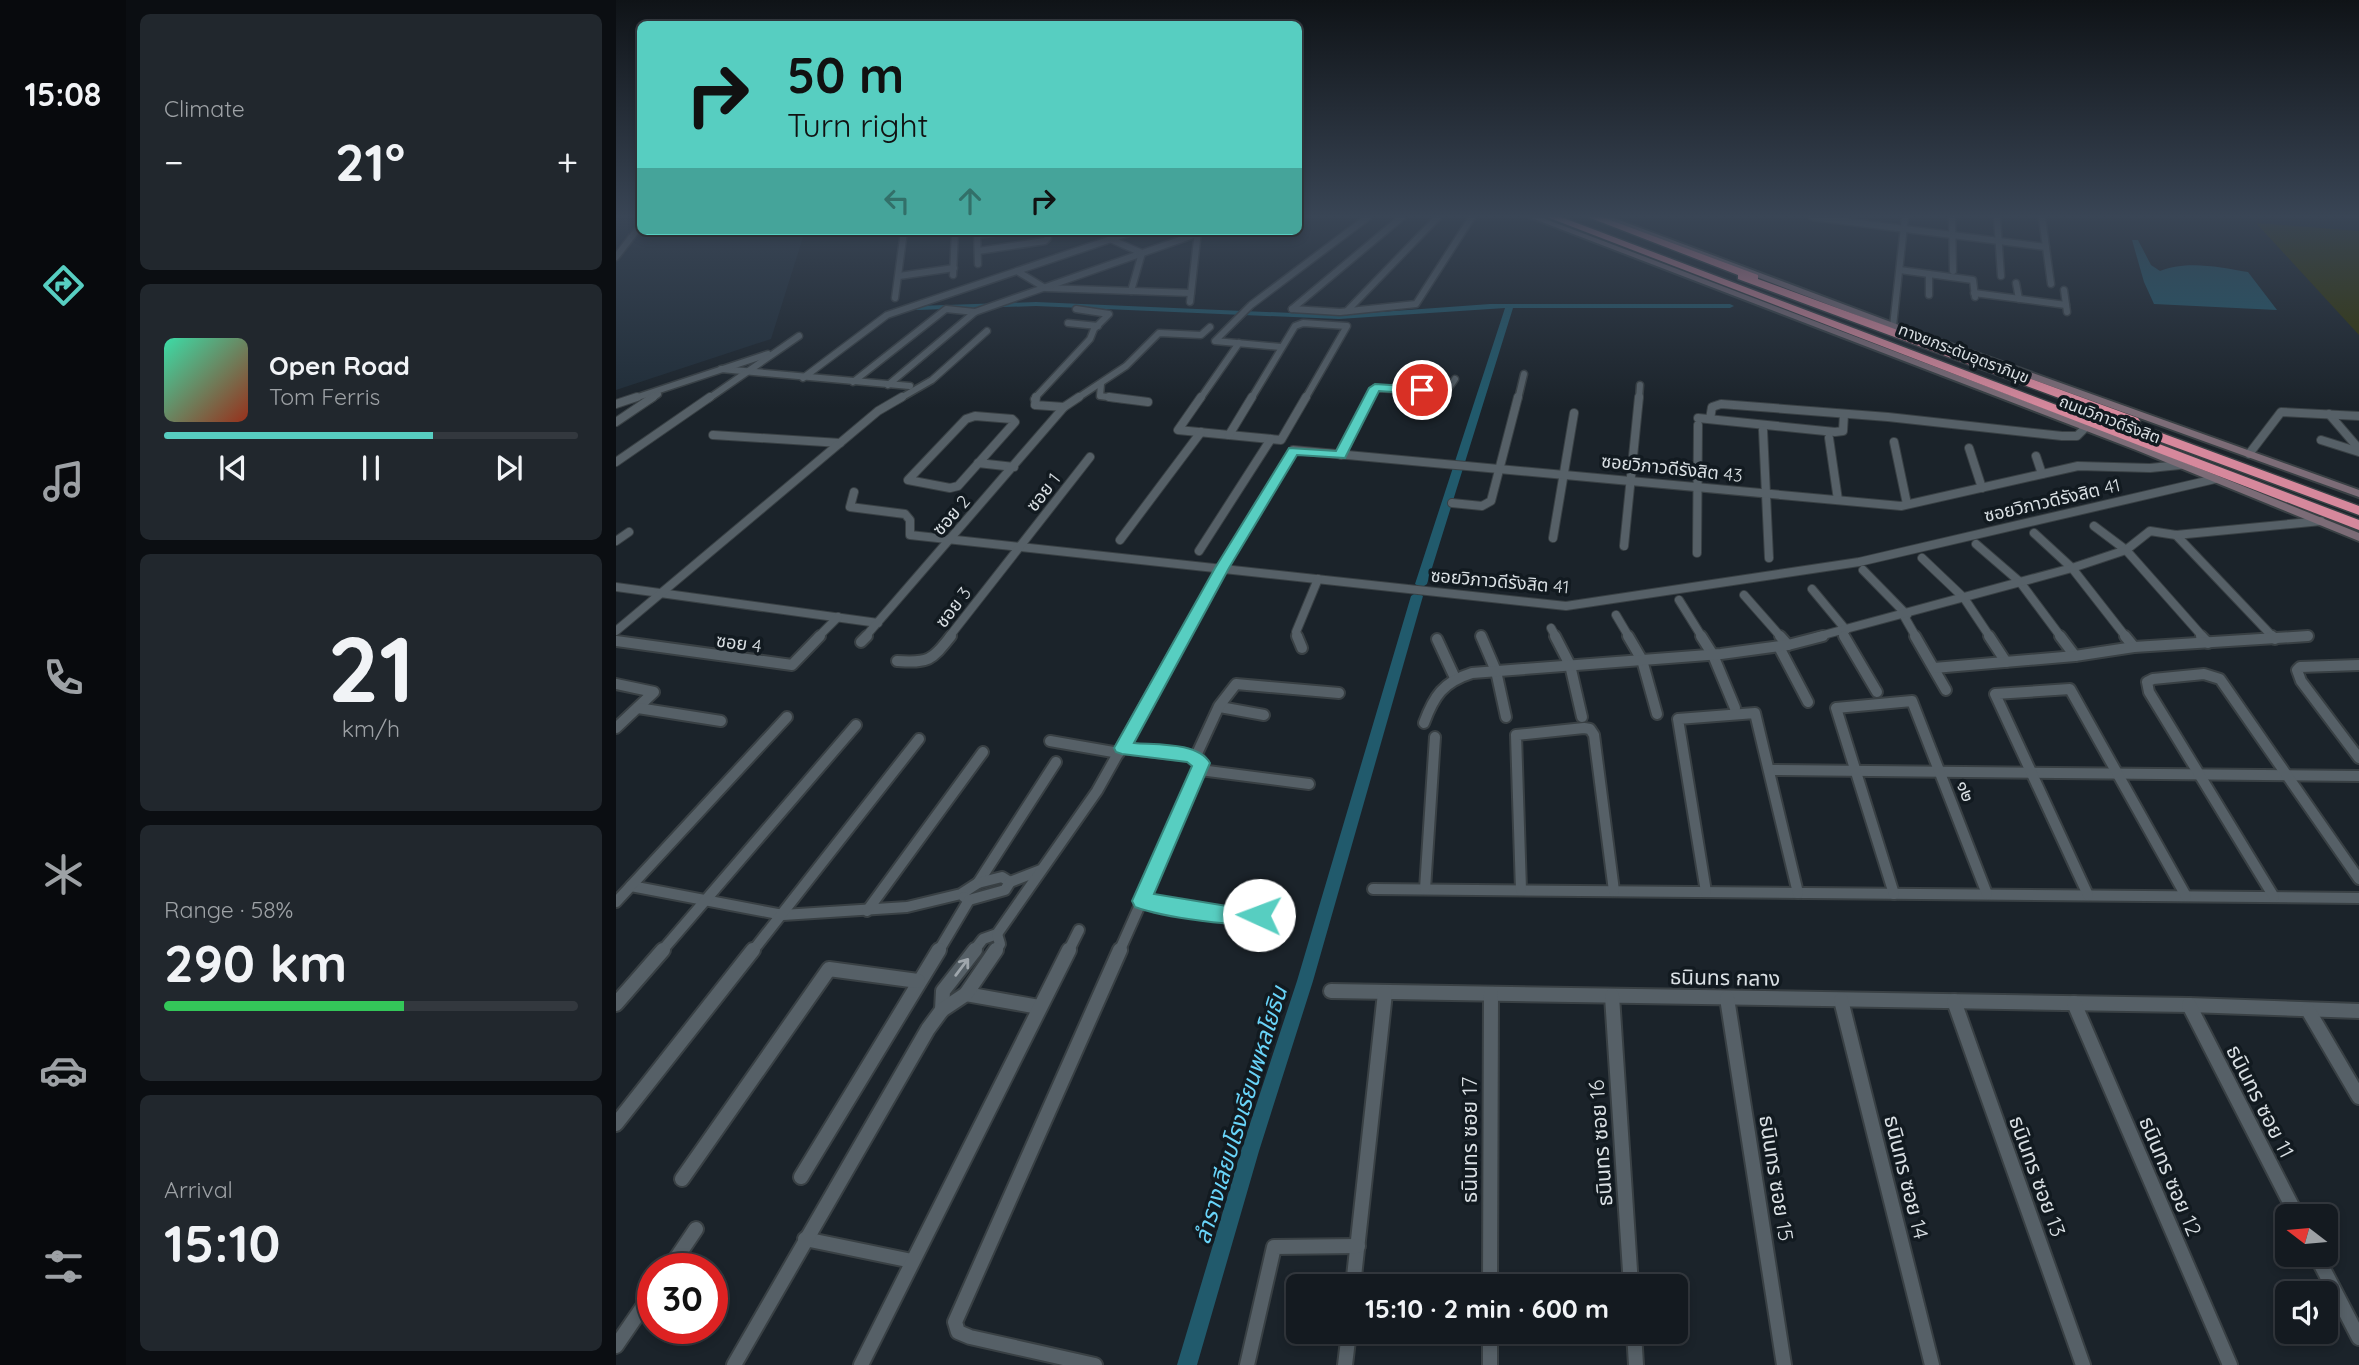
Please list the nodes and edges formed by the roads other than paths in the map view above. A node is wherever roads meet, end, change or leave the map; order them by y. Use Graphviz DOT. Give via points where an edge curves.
graph roads {
  1 [pos="898,281"];
  2 [pos="988,281"];
  3 [pos="1033,281"];
  4 [pos="1065,281"];
  5 [pos="1078,281"];
  6 [pos="1134,281"];
  7 [pos="1193,281"];
  8 [pos="1283,281"];
  9 [pos="1326,281"];
  10 [pos="1376,281"];
  11 [pos="1431,281"];
  12 [pos="1702,281"];
  13 [pos="1708,281"];
  14 [pos="1717,281"];
  15 [pos="1727,281"];
  16 [pos="1746,281"];
  17 [pos="1754,281"];
  18 [pos="1771,281"];
  19 [pos="1773,281"];
  20 [pos="1899,281"];
  21 [pos="1929,281"];
  22 [pos="1973,281"];
  23 [pos="2051,281"];
  24 [pos="2016,283"];
  25 [pos="2051,284"];
  26 [pos="1045,288"];
  27 [pos="1079,289"];
  28 [pos="2064,290"];
  29 [pos="1131,291"];
  30 [pos="1191,293"];
  31 [pos="1929,295"];
  32 [pos="1814,296"];
  33 [pos="895,298"];
  34 [pos="2019,299"];
  35 [pos="1190,302"];
  36 [pos="1076,309"];
  37 [pos="975,312"];
  38 [pos="1346,312"];
  39 [pos="1068,323"];
  40 [pos="1098,326"];
  41 [pos="1893,326"];
  42 [pos="1210,327"];
  43 [pos="1832,330"];
  44 [pos="987,331"];
  45 [pos="799,336"];
  46 [pos="1239,344"];
  47 [pos="1281,347"];
  48 [pos="778,352"];
  49 [pos="1913,356"];
  50 [pos="721,369"];
  51 [pos="747,373"];
  52 [pos="1524,374"];
  53 [pos="803,379"];
  54 [pos="1455,379"];
  55 [pos="853,382"];
  56 [pos="1969,383"];
  57 [pos="1101,384"];
  58 [pos="888,385"];
  59 [pos="1640,385"];
  60 [pos="910,386"];
  61 [pos="667,387"];
  62 [pos="2062,395"];
  63 [pos="2098,400"];
  64 [pos="1148,402"];
  65 [pos="616,404"];
  66 [pos="1064,407"];
  67 [pos="1574,413"];
  68 [pos="1844,414"];
  69 [pos="2329,414"];
  70 [pos="2359,416"];
  71 [pos="1710,419"];
  72 [pos="2144,421"];
  73 [pos="616,422"];
  74 [pos="2085,428"];
  75 [pos="1763,430"];
  76 [pos="1201,432"];
  77 [pos="713,435"];
  78 [pos="1229,435"];
  79 [pos="1829,438"];
  80 [pos="1271,439"];
  81 [pos="2321,440"];
  82 [pos="1894,442"];
  83 [pos="840,443"];
  84 [pos="1969,448"];
  85 [pos="2140,448"];
  86 [pos="2359,451"];
  87 [pos="2249,454"];
  88 [pos="1340,455"];
  89 [pos="2035,456"];
  90 [pos="1090,457"];
  91 [pos="616,462"];
  92 [pos="978,463"];
  93 [pos="2180,465"];
  94 [pos="1014,467"];
  95 [pos="1499,467"];
  96 [pos="1563,473"];
  97 [pos="2042,474"];
  98 [pos="2214,479"];
  99 [pos="1631,480"];
  100 [pos="1697,486"];
  101 [pos="1982,488"];
  102 [pos="854,492"];
  103 [pos="1767,493"];
  104 [pos="2359,494"];
  105 [pos="1838,500"];
  106 [pos="1452,503"];
  107 [pos="1908,504"];
  108 [pos="2359,505"];
  109 [pos="2359,519"];
  110 [pos="2328,521"];
  111 [pos="2094,526"];
  112 [pos="2359,527"];
  113 [pos="629,532"];
  114 [pos="2034,533"];
  115 [pos="2176,535"];
  116 [pos="2359,537"];
  117 [pos="1553,538"];
  118 [pos="950,540"];
  119 [pos="1120,540"];
  120 [pos="616,541"];
  121 [pos="1976,544"];
  122 [pos="1020,546"];
  123 [pos="1624,546"];
  124 [pos="2126,550"];
  125 [pos="1199,551"];
  126 [pos="1697,553"];
  127 [pos="1769,558"];
  128 [pos="1922,558"];
  129 [pos="1222,568"];
  130 [pos="2073,568"];
  131 [pos="1863,570"];
  132 [pos="1318,579"];
  133 [pos="2020,582"];
  134 [pos="616,587"];
  135 [pos="1812,589"];
  136 [pos="662,593"];
  137 [pos="1744,595"];
  138 [pos="1964,598"];
  139 [pos="1679,600"];
  140 [pos="1616,615"];
  141 [pos="1905,615"];
  142 [pos="838,617"];
  143 [pos="878,623"];
  144 [pos="1551,628"];
  145 [pos="616,631"];
  146 [pos="1843,631"];
  147 [pos="1481,635"];
  148 [pos="2308,636"];
  149 [pos="1437,639"];
  150 [pos="2275,639"];
  151 [pos="616,641"];
  152 [pos="861,642"];
  153 [pos="2208,643"];
  154 [pos="1783,646"];
  155 [pos="2134,647"];
  156 [pos="1302,648"];
  157 [pos="1713,655"];
  158 [pos="2075,656"];
  159 [pos="1642,660"];
  160 [pos="897,661"];
  161 [pos="2006,662"];
  162 [pos="1570,665"];
  163 [pos="2359,665"];
  164 [pos="1934,668"];
  165 [pos="1496,671"];
  166 [pos="1455,678"];
  167 [pos="616,684"];
  168 [pos="1946,690"];
  169 [pos="1877,692"];
  170 [pos="1339,693"];
  171 [pos="1808,702"];
  172 [pos="638,708"];
  173 [pos="1220,708"];
  174 [pos="1735,708"];
  175 [pos="1264,715"];
  176 [pos="1657,715"];
  177 [pos="788,717"];
  178 [pos="1582,717"];
  179 [pos="1506,718"];
  180 [pos="721,721"];
  181 [pos="1424,723"];
  182 [pos="856,725"];
  183 [pos="616,727"];
  184 [pos="1435,737"];
  185 [pos="919,739"];
  186 [pos="1050,741"];
  187 [pos="1121,750"];
  188 [pos="983,752"];
  189 [pos="2359,758"];
  190 [pos="1056,762"];
  191 [pos="1198,764"];
  192 [pos="1769,770"];
  193 [pos="1854,771"];
  194 [pos="1940,772"];
  195 [pos="2031,773"];
  196 [pos="2119,774"];
  197 [pos="2199,774"];
  198 [pos="2287,776"];
  199 [pos="2359,776"];
  200 [pos="1309,784"];
  201 [pos="1043,869"];
  202 [pos="2359,879"];
  203 [pos="1010,882"];
  204 [pos="978,883"];
  205 [pos="631,886"];
  206 [pos="1373,889"];
  207 [pos="1425,889"];
  208 [pos="1521,890"];
  209 [pos="1614,891"];
  210 [pos="1706,892"];
  211 [pos="1798,893"];
  212 [pos="1894,894"];
  213 [pos="1987,894"];
  214 [pos="2088,895"];
  215 [pos="2186,896"];
  216 [pos="965,897"];
  217 [pos="2274,897"];
  218 [pos="2359,898"];
  219 [pos="1142,901"];
  220 [pos="616,902"];
  221 [pos="705,902"];
  222 [pos="867,911"];
  223 [pos="778,914"];
  224 [pos="1259,915"];
  225 [pos="1079,930"];
  226 [pos="997,933"];
  227 [pos="918,981"];
  228 [pos="1331,991"];
  229 [pos="1385,993"];
  230 [pos="966,994"];
  231 [pos="1491,994"];
  232 [pos="1612,996"];
  233 [pos="1727,998"];
  234 [pos="1841,1000"];
  235 [pos="1954,1001"];
  236 [pos="2074,1003"];
  237 [pos="616,1004"];
  238 [pos="2189,1005"];
  239 [pos="1039,1007"];
  240 [pos="942,1010"];
  241 [pos="2308,1010"];
  242 [pos="2359,1012"];
  243 [pos="2359,1097"];
  244 [pos="616,1124"];
  245 [pos="801,1177"];
  246 [pos="682,1179"];
  247 [pos="2291,1204"];
  248 [pos="696,1229"];
  249 [pos="805,1239"];
  250 [pos="1358,1246"];
  251 [pos="680,1253"];
  252 [pos="912,1261"];
  253 [pos="2322,1267"];
  254 [pos="1354,1274"];
  255 [pos="1490,1274"];
  256 [pos="1630,1274"];
  257 [pos="637,1315"];
  258 [pos="2359,1338"];
  259 [pos="1348,1344"];
  260 [pos="1490,1344"];
  261 [pos="1635,1344"];
  262 [pos="616,1346"];
  263 [pos="734,1365"];
  264 [pos="861,1365"];
  265 [pos="1095,1365"];
  266 [pos="1247,1365"];
  267 [pos="1345,1365"];
  268 [pos="1490,1365"];
  269 [pos="1636,1365"];
  270 [pos="1784,1365"];
  271 [pos="1932,1365"];
  272 [pos="2083,1365"];
  273 [pos="2230,1365"];
  1 -- 33 [label="street"];
  2 -- 53 [label="street" via="887,315"];
  3 -- 26 [label="street"];
  4 -- 26 [label="street"];
  5 -- 27 [label="street"];
  6 -- 29 [label="street"];
  7 -- 30 [label="street"];
  8 -- 46 [label="street" via="1215,341"];
  9 -- 38 [label="street" via="1292,309"];
  10 -- 38 [label="street"];
  11 -- 38 [label="street" via="1416,304"];
  12 -- 43 [label="main road, ถนนวิภาวดีรังสิต"];
  13 -- 43 [label="highway"];
  14 -- 49 [label="highway, ถนนวิภาวดีรังสิต"];
  15 -- 109 [label="highway, ทางยกระดับอุตราภิมุข"];
  16 -- 108 [label="highway, ทางยกระดับอุตราภิมุข"];
  17 -- 62 [label="highway, ถนนวิภาวดีรังสิต"];
  18 -- 32 [label="highway"];
  19 -- 32 [label="main road, ถนนวิภาวดีรังสิต"];
  20 -- 41 [label="street"];
  21 -- 31 [label="street"];
  22 -- 34 [label="street" via="1975,296"];
  23 -- 25 [label="street"];
  24 -- 34 [label="street"];
  26 -- 27 [label="street"];
  26 -- 37 [label="street"];
  27 -- 29 [label="street"];
  28 -- 34 [label="street" via="2067,308"];
  29 -- 30 [label="street"];
  30 -- 35 [label="street"];
  32 -- 41 [label="main road, ถนนวิภาวดีรังสิต"];
  36 -- 40 [label="street" via="1108,312"];
  37 -- 55 [label="street" via="947,309"];
  37 -- 58 [label="street"];
  39 -- 40 [label="street"];
  40 -- 66 [label="street" via="1034,399 1035,405"];
  41 -- 63 [label="main road, ถนนวิภาวดีรังสิต"];
  42 -- 57 [label="street, ซอย 2" via="1201,335 1159,333"];
  43 -- 56 [label="main road, ถนนวิภาวดีรังสิต"];
  44 -- 83 [label="street" via="932,380 878,411"];
  45 -- 48 [label="street"];
  46 -- 47 [label="street"];
  46 -- 76 [label="street" via="1178,430"];
  47 -- 78 [label="street"];
  47 -- 80 [label="street" via="1298,324 1347,326 1281,440"];
  48 -- 50 [label="street"];
  48 -- 51 [label="street"];
  49 -- 56 [label="highway"];
  49 -- 112 [label="highway, ถนนวิภาวดีรังสิต"];
  50 -- 51 [label="street"];
  50 -- 61 [label="street"];
  51 -- 53 [label="street"];
  51 -- 91 [label="street"];
  52 -- 95 [label="street"];
  53 -- 55 [label="street"];
  54 -- 88 [label="street" via="1446,392 1375,388"];
  55 -- 58 [label="street"];
  56 -- 74 [label="main road, ถนนวิภาวดีรังสิต"];
  57 -- 64 [label="street" via="1100,396"];
  57 -- 66 [label="street, ซอย 2"];
  58 -- 60 [label="street"];
  59 -- 99 [label="street"];
  61 -- 65 [label="street"];
  61 -- 73 [label="street"];
  62 -- 72 [label="highway"];
  62 -- 108 [label="highway, ถนนวิภาวดีรังสิต"];
  63 -- 72 [label="highway"];
  63 -- 87 [label="main road, ถนนวิภาวดีรังสิต"];
  66 -- 94 [label="street, ซอย 2"];
  67 -- 96 [label="street"];
  68 -- 71 [label="street" via="1717,404"];
  68 -- 71 [label="street" via="1843,431 1835,432"];
  68 -- 74 [label="street" via="2062,436 2077,436"];
  69 -- 70 [label="street"];
  69 -- 86 [label="street"];
  69 -- 87 [label="street" via="2281,412"];
  71 -- 100 [label="street" via="1698,422"];
  72 -- 108 [label="highway" via="2317,484"];
  74 -- 85 [label="main road, ถนนวิภาวดีรังสิต"];
  75 -- 103 [label="street"];
  76 -- 78 [label="street"];
  76 -- 119 [label="street"];
  77 -- 83 [label="street"];
  78 -- 80 [label="street"];
  79 -- 105 [label="street"];
  80 -- 125 [label="street"];
  81 -- 86 [label="street"];
  82 -- 107 [label="street"];
  83 -- 136 [label="street"];
  84 -- 101 [label="street"];
  85 -- 93 [label="main road, ถนนวิภาวดีรังสิต"];
  85 -- 110 [label="highway" via="2181,460"];
  87 -- 104 [label="main road, ถนนวิภาวดีรังสิต"];
  88 -- 95 [label="street, ซอยวิภาวดีรังสิต 43"];
  88 -- 129 [label="street, ซอยวิภาวดีรังสิต 43" via="1293,450"];
  89 -- 97 [label="street"];
  90 -- 122 [label="street, ซอย 1"];
  92 -- 92 [label="street" via="1015,420 970,417 908,480 954,487"];
  92 -- 94 [label="street"];
  93 -- 97 [label="street, ซอยวิภาวดีรังสิต 43" via="2096,465"];
  93 -- 98 [label="main road, ถนนวิภาวดีรังสิต"];
  94 -- 118 [label="street, ซอย 2"];
  95 -- 96 [label="street, ซอยวิภาวดีรังสิต 43"];
  95 -- 106 [label="street" via="1490,501 1482,506"];
  96 -- 99 [label="street, ซอยวิภาวดีรังสิต 43"];
  96 -- 117 [label="street"];
  97 -- 101 [label="street, ซอยวิภาวดีรังสิต 43"];
  98 -- 110 [label="main road, ถนนวิภาวดีรังสิต"];
  98 -- 132 [label="street, ซอยวิภาวดีรังสิต 41" via="1859,562 1566,606"];
  99 -- 100 [label="street, ซอยวิภาวดีรังสิต 43"];
  99 -- 123 [label="street"];
  100 -- 103 [label="street, ซอยวิภาวดีรังสิต 43"];
  100 -- 126 [label="street"];
  101 -- 107 [label="street, ซอยวิภาวดีรังสิต 43"];
  102 -- 118 [label="street, ซอยวิภาวดีรังสิต 41" via="850,507 905,514 910,535"];
  103 -- 105 [label="street, ซอยวิภาวดีรังสิต 43"];
  103 -- 127 [label="street"];
  105 -- 107 [label="street, ซอยวิภาวดีรังสิต 43"];
  110 -- 112 [label="highway"];
  110 -- 115 [label="street"];
  110 -- 116 [label="main road, ถนนวิภาวดีรังสิต"];
  111 -- 124 [label="street"];
  113 -- 120 [label="street"];
  114 -- 130 [label="street"];
  115 -- 124 [label="street" via="2150,531"];
  115 -- 150 [label="street"];
  118 -- 122 [label="street, ซอยวิภาวดีรังสิต 41"];
  118 -- 143 [label="street, ซอย 2"];
  121 -- 133 [label="street"];
  122 -- 129 [label="street, ซอยวิภาวดีรังสิต 41"];
  122 -- 160 [label="street, ซอย 3" via="934,657 923,663"];
  124 -- 130 [label="street"];
  124 -- 153 [label="street"];
  128 -- 138 [label="street"];
  129 -- 132 [label="street, ซอยวิภาวดีรังสิต 41"];
  129 -- 187 [label="street"];
  130 -- 133 [label="street"];
  130 -- 155 [label="street"];
  131 -- 141 [label="street"];
  132 -- 156 [label="street" via="1296,632"];
  133 -- 138 [label="street"];
  133 -- 158 [label="street"];
  134 -- 136 [label="street"];
  135 -- 146 [label="street"];
  136 -- 142 [label="street"];
  136 -- 145 [label="street"];
  137 -- 154 [label="street"];
  138 -- 141 [label="street"];
  138 -- 161 [label="street"];
  139 -- 157 [label="street"];
  140 -- 159 [label="street"];
  141 -- 146 [label="street"];
  141 -- 164 [label="street"];
  142 -- 143 [label="street"];
  142 -- 151 [label="street, ซอย 4" via="792,665"];
  143 -- 152 [label="street, ซอย 2"];
  144 -- 162 [label="street"];
  146 -- 154 [label="street"];
  146 -- 169 [label="street"];
  147 -- 165 [label="street"];
  148 -- 150 [label="street"];
  149 -- 166 [label="street"];
  150 -- 153 [label="street"];
  153 -- 155 [label="street"];
  154 -- 157 [label="street"];
  154 -- 171 [label="street"];
  155 -- 158 [label="street"];
  157 -- 159 [label="street"];
  157 -- 174 [label="street"];
  158 -- 161 [label="street"];
  159 -- 162 [label="street"];
  159 -- 176 [label="street"];
  161 -- 164 [label="street"];
  162 -- 165 [label="street"];
  162 -- 178 [label="street"];
  163 -- 189 [label="street" via="2297,670"];
  164 -- 168 [label="street"];
  165 -- 166 [label="street"];
  165 -- 179 [label="street"];
  166 -- 181 [label="street" via="1441,686"];
  167 -- 172 [label="street" via="654,692"];
  170 -- 173 [label="street" via="1236,684"];
  172 -- 180 [label="street"];
  172 -- 183 [label="street"];
  173 -- 175 [label="street"];
  173 -- 191 [label="street"];
  177 -- 205 [label="street"];
  182 -- 221 [label="street"];
  184 -- 207 [label="street"];
  185 -- 223 [label="street"];
  186 -- 187 [label="street"];
  187 -- 191 [label="street"];
  187 -- 201 [label="street"];
  188 -- 222 [label="street"];
  190 -- 204 [label="street"];
  191 -- 200 [label="street"];
  191 -- 219 [label="street"];
  192 -- 193 [label="street"];
  192 -- 210 [label="street" via="1755,713 1678,719"];
  192 -- 211 [label="street"];
  193 -- 194 [label="street"];
  193 -- 194 [label="street, ๑๒" via="1836,708 1912,701"];
  193 -- 212 [label="street"];
  194 -- 195 [label="street"];
  194 -- 213 [label="street, ๑๒"];
  195 -- 196 [label="street"];
  195 -- 196 [label="street" via="1994,694 2070,688"];
  195 -- 214 [label="street"];
  196 -- 197 [label="street"];
  196 -- 215 [label="street"];
  197 -- 198 [label="street"];
  197 -- 198 [label="street" via="2147,682 2204,674 2217,677"];
  197 -- 217 [label="street"];
  198 -- 199 [label="street"];
  198 -- 202 [label="street"];
  201 -- 203 [label="street"];
  201 -- 226 [label="street"];
  203 -- 204 [label="street" via="1002,877"];
  203 -- 216 [label="street" via="1005,890"];
  204 -- 216 [label="street"];
  205 -- 220 [label="street"];
  205 -- 221 [label="street"];
  206 -- 207 [label="street"];
  207 -- 208 [label="street"];
  208 -- 209 [label="street"];
  208 -- 209 [label="street" via="1516,735 1584,728 1594,735"];
  209 -- 210 [label="street"];
  210 -- 211 [label="street"];
  211 -- 212 [label="street"];
  212 -- 213 [label="street"];
  213 -- 214 [label="street"];
  214 -- 215 [label="street"];
  215 -- 217 [label="street"];
  216 -- 222 [label="street"];
  216 -- 227 [label="street"];
  217 -- 218 [label="street"];
  219 -- 224 [label="street"];
  219 -- 265 [label="street" via="955,1322 958,1332 970,1337"];
  221 -- 223 [label="street"];
  221 -- 237 [label="street"];
  222 -- 223 [label="street"];
  223 -- 244 [label="street"];
  225 -- 239 [label="street"];
  226 -- 230 [label="street" via="1000,944"];
  240 -- 226 [label="street, one-way" via="943,991 983,939"];
  227 -- 245 [label="street"];
  227 -- 246 [label="street" via="829,970"];
  228 -- 229 [label="street, ธนินทร กลาง"];
  229 -- 231 [label="street, ธนินทร กลาง"];
  229 -- 250 [label="street"];
  230 -- 239 [label="street"];
  230 -- 240 [label="street"];
  231 -- 232 [label="street, ธนินทร กลาง"];
  231 -- 255 [label="street, ธนินทร ซอย 17"];
  232 -- 233 [label="street, ธนินทร กลาง"];
  232 -- 256 [label="street, ธนินทร ซอย 16"];
  233 -- 234 [label="street, ธนินทร กลาง"];
  233 -- 270 [label="street, ธนินทร ซอย 15"];
  234 -- 235 [label="street, ธนินทร กลาง"];
  234 -- 271 [label="street, ธนินทร ซอย 14"];
  235 -- 236 [label="street, ธนินทร กลาง"];
  235 -- 272 [label="street, ธนินทร ซอย 13"];
  236 -- 238 [label="street, ธนินทร กลาง"];
  236 -- 273 [label="street, ธนินทร ซอย 12"];
  238 -- 241 [label="street, ธนินทร กลาง"];
  238 -- 247 [label="street, ธนินทร ซอย 11"];
  239 -- 252 [label="street"];
  240 -- 249 [label="street" via="896,1080"];
  241 -- 242 [label="street, ธนินทร กลาง"];
  241 -- 243 [label="street"];
  248 -- 251 [label="street"];
  249 -- 252 [label="street"];
  249 -- 263 [label="street"];
  250 -- 254 [label="street"];
  250 -- 266 [label="street" via="1274,1247"];
  252 -- 264 [label="street"];
  253 -- 258 [label="street"];
  257 -- 262 [label="street"];
  259 -- 267 [label="street"];
  260 -- 268 [label="street"];
  261 -- 269 [label="street"];
}
